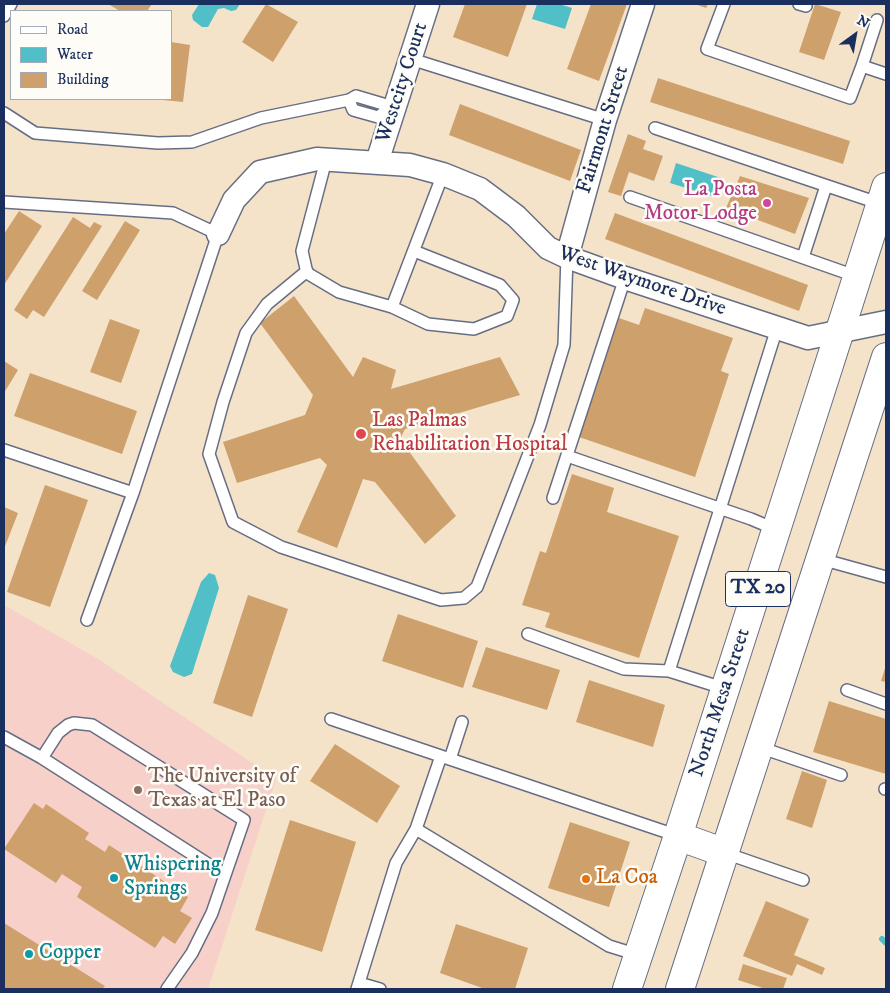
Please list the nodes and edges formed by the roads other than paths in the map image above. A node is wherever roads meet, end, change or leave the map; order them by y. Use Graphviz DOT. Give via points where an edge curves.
graph roads {
  1 [pos="11,4"];
  2 [pos="428,4"];
  3 [pos="643,4"];
  4 [pos="724,4"];
  5 [pos="4,16"];
  6 [pos="877,20"];
  7 [pos="410,59"];
  8 [pos="862,66"];
  9 [pos="886,74"];
  10 [pos="390,111"];
  11 [pos="4,113"];
  12 [pos="605,120"];
  13 [pos="655,128"];
  14 [pos="326,160"];
  15 [pos="377,162"];
  16 [pos="443,174"];
  17 [pos="826,186"];
  18 [pos="883,196"];
  19 [pos="630,197"];
  20 [pos="4,202"];
  21 [pos="218,234"];
  22 [pos="414,251"];
  23 [pos="567,257"];
  24 [pos="803,257"];
  25 [pos="307,271"];
  26 [pos="858,277"];
  27 [pos="625,278"];
  28 [pos="392,307"];
  29 [pos="886,322"];
  30 [pos="777,328"];
  31 [pos="840,333"];
  32 [pos="886,357"];
  33 [pos="4,450"];
  34 [pos="567,456"];
  35 [pos="133,492"];
  36 [pos="553,498"];
  37 [pos="720,508"];
  38 [pos="777,530"];
  39 [pos="821,559"];
  40 [pos="886,577"];
  41 [pos="87,620"];
  42 [pos="528,634"];
  43 [pos="669,671"];
  44 [pos="726,689"];
  45 [pos="847,690"];
  46 [pos="886,704"];
  47 [pos="331,718"];
  48 [pos="462,722"];
  49 [pos="4,736"];
  50 [pos="759,747"];
  51 [pos="446,757"];
  52 [pos="42,758"];
  53 [pos="841,775"];
  54 [pos="416,829"];
  55 [pos="678,836"];
  56 [pos="725,853"];
  57 [pos="225,875"];
  58 [pos="803,880"];
  59 [pos="638,955"];
  60 [pos="358,986"];
  61 [pos="167,989"];
  62 [pos="380,989"];
  63 [pos="627,989"];
  64 [pos="680,989"];
  1 -- 5 [label="lane"];
  2 -- 7 [label="street, Westcity Court"];
  3 -- 12 [label="street, Fairmont Street"];
  4 -- 8 [label="lane" via="707,49 850,98"];
  6 -- 8 [label="lane"];
  7 -- 10 [label="street, Westcity Court"];
  7 -- 12 [label="lane"];
  8 -- 9 [label="lane"];
  10 -- 11 [label="lane" via="378,117 353,110 349,100 262,118 192,142 158,143 36,133"];
  10 -- 15 [label="street, Westcity Court"];
  12 -- 23 [label="street, Fairmont Street"];
  13 -- 17 [label="lane"];
  14 -- 15 [label="street, West Waymore Drive"];
  14 -- 21 [label="street, West Waymore Drive" via="260,172 234,200"];
  14 -- 25 [label="lane" via="302,251"];
  15 -- 16 [label="street, West Waymore Drive" via="410,165"];
  16 -- 22 [label="lane"];
  16 -- 23 [label="street, West Waymore Drive" via="480,189 516,216 548,248"];
  17 -- 18 [label="lane"];
  17 -- 24 [label="lane"];
  18 -- 26 [label="main road, North Mesa Street / TX 20"];
  19 -- 24 [label="lane"];
  20 -- 21 [label="lane" via="173,213"];
  21 -- 35 [label="lane"];
  22 -- 28 [label="lane"];
  22 -- 28 [label="lane" via="500,285 513,300 507,316 474,329 428,324"];
  23 -- 25 [label="lane" via="564,344 540,426 477,587 464,598 441,600 281,547 233,522 209,454 223,402 246,333 267,304"];
  23 -- 27 [label="street, West Waymore Drive"];
  24 -- 26 [label="lane"];
  25 -- 28 [label="lane" via="339,292"];
  26 -- 31 [label="main road, North Mesa Street / TX 20"];
  27 -- 30 [label="street, West Waymore Drive"];
  27 -- 34 [label="lane"];
  29 -- 31 [label="street, West Waymore Drive"];
  30 -- 31 [label="street, West Waymore Drive" via="808,338"];
  30 -- 37 [label="lane"];
  31 -- 38 [label="main road, North Mesa Street / TX 20"];
  32 -- 39 [label="main road, TX 20"];
  33 -- 35 [label="lane"];
  34 -- 36 [label="lane"];
  34 -- 37 [label="lane"];
  35 -- 41 [label="lane"];
  37 -- 38 [label="lane"];
  37 -- 43 [label="lane"];
  38 -- 44 [label="main road, North Mesa Street / TX 20"];
  39 -- 40 [label="lane"];
  39 -- 50 [label="main road, TX 20"];
  42 -- 43 [label="lane" via="624,669"];
  43 -- 44 [label="lane"];
  44 -- 55 [label="main road, North Mesa Street / TX 20"];
  45 -- 46 [label="lane"];
  47 -- 51 [label="lane"];
  48 -- 51 [label="lane"];
  49 -- 52 [label="lane"];
  50 -- 53 [label="lane"];
  50 -- 56 [label="main road, TX 20"];
  51 -- 54 [label="lane"];
  51 -- 55 [label="lane"];
  52 -- 57 [label="lane"];
  52 -- 57 [label="lane" via="58,733 68,725 82,722 102,730 244,820"];
  54 -- 59 [label="lane" via="609,946"];
  54 -- 60 [label="lane" via="396,863"];
  55 -- 56 [label="main road"];
  55 -- 59 [label="main road, North Mesa Street / TX 20"];
  56 -- 58 [label="lane"];
  56 -- 64 [label="main road, TX 20"];
  57 -- 61 [label="lane" via="204,931"];
  59 -- 63 [label="main road, North Mesa Street / TX 20"];
  60 -- 62 [label="lane"];
}
